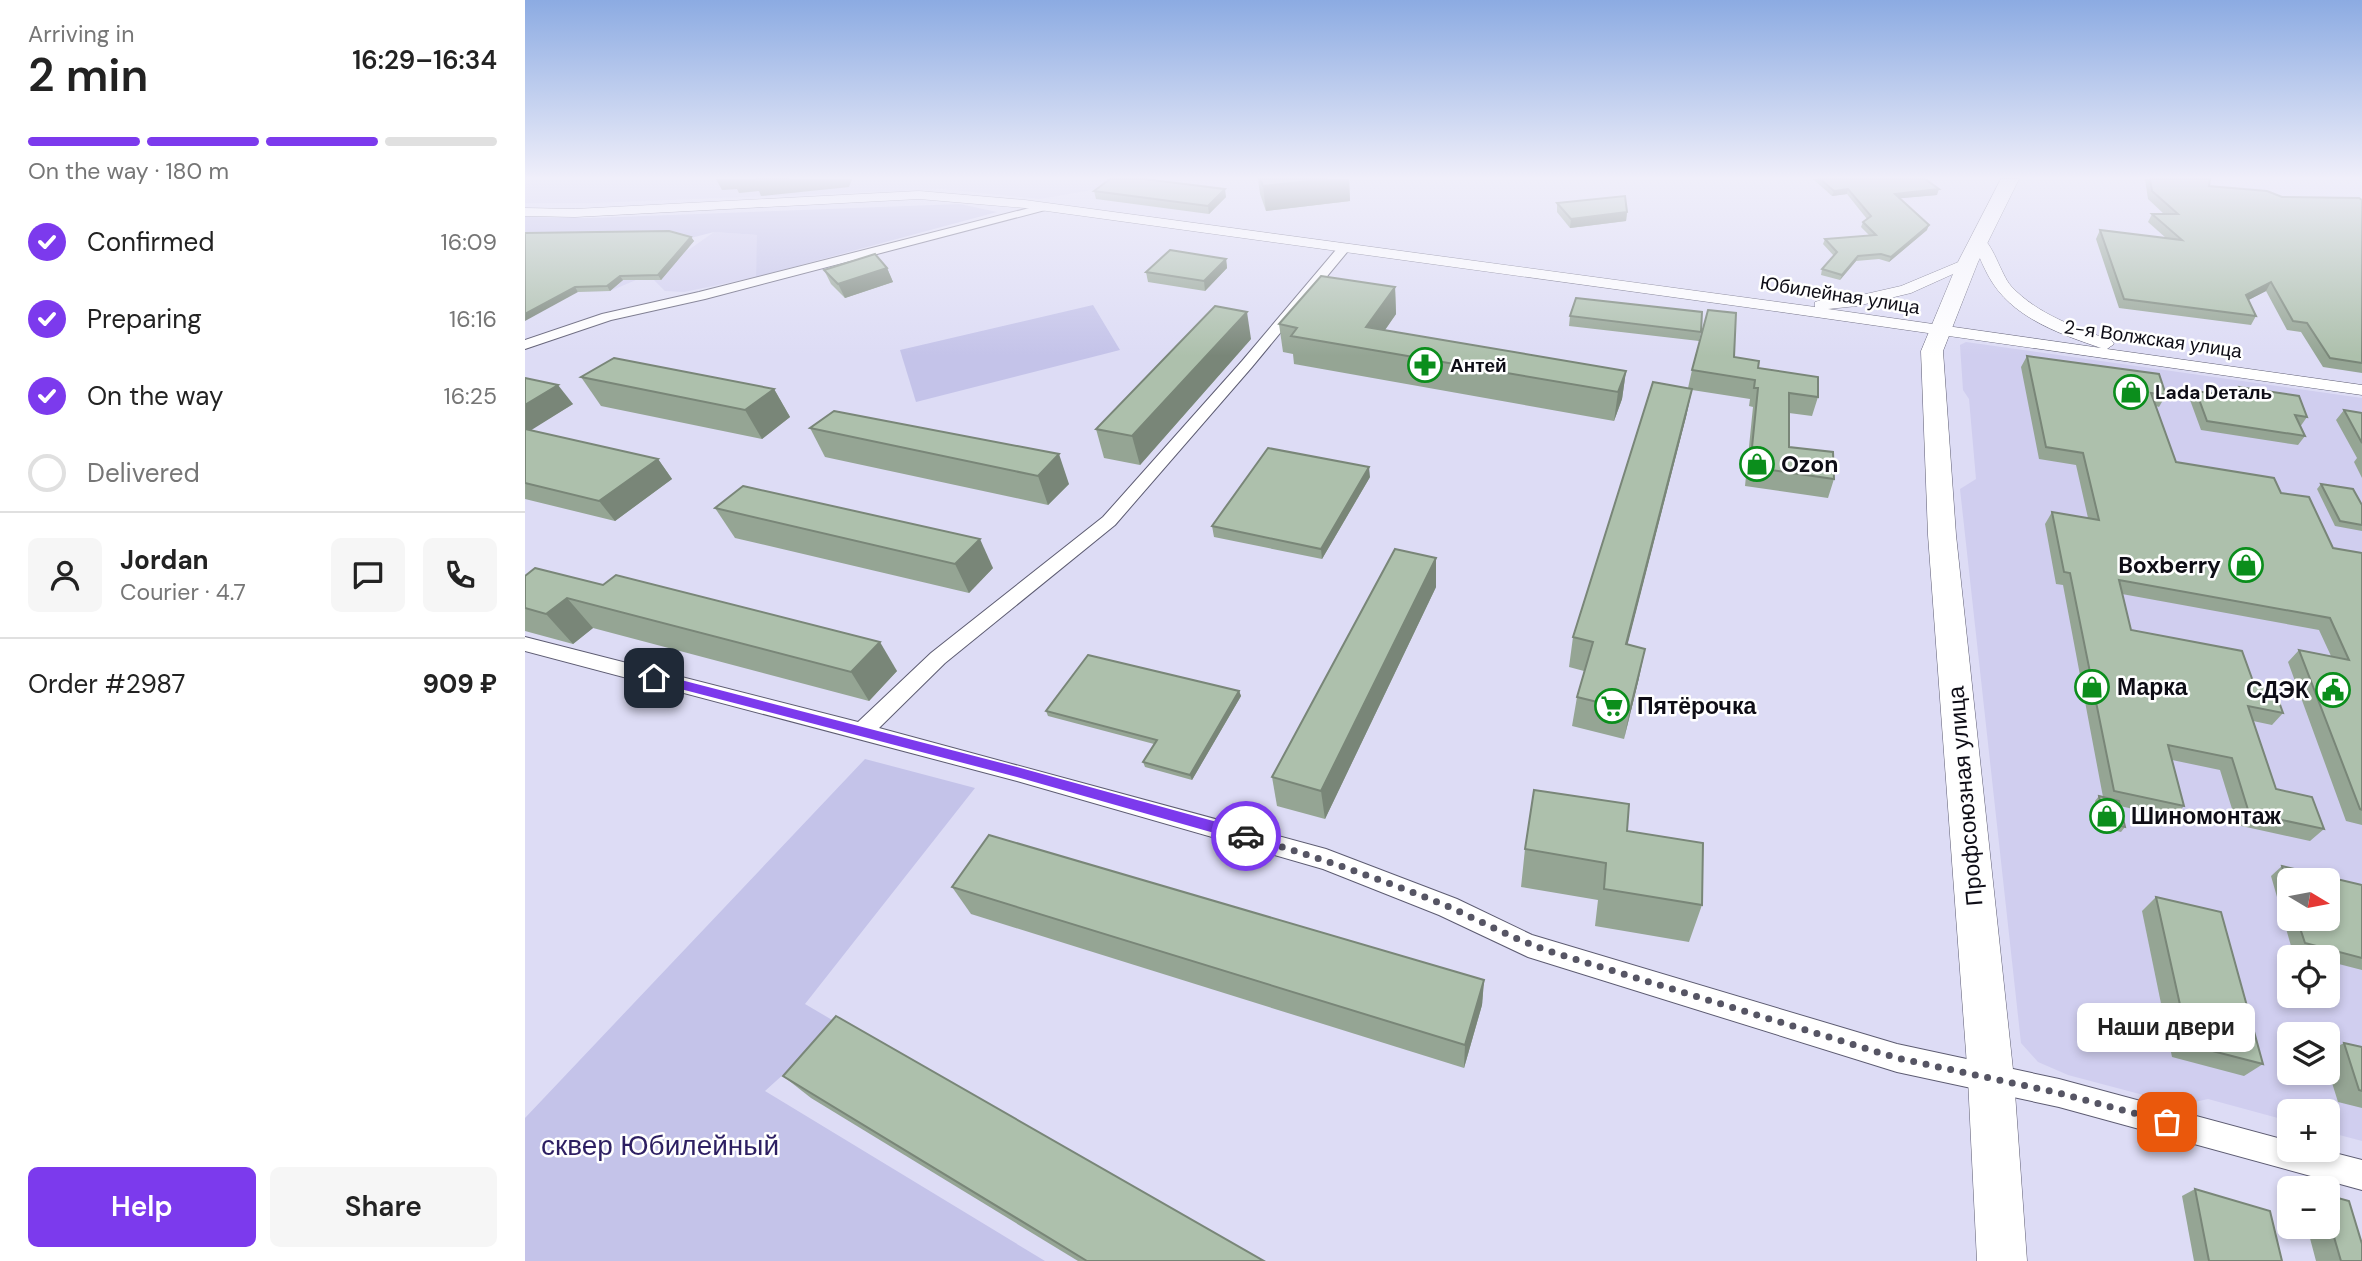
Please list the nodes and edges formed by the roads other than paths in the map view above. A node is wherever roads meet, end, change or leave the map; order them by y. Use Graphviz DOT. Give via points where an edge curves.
graph roads {
  1 [pos="925,238"];
  2 [pos="1270,238"];
  3 [pos="1982,238"];
  4 [pos="1980,241"];
  5 [pos="1344,248"];
  6 [pos="1968,262"];
  7 [pos="1774,306"];
  8 [pos="1939,331"];
  9 [pos="525,345"];
  10 [pos="2152,360"];
  11 [pos="2362,390"];
  12 [pos="525,644"];
  13 [pos="861,732"];
  14 [pos="1991,1079"];
  15 [pos="2362,1175"];
  16 [pos="2002,1261"];
  1 -- 9 [label="street" via="607,317"];
  2 -- 5 [label="street, Юбилейная улица"];
  3 -- 4 [label="highway, Профсоюзная улица"];
  4 -- 6 [label="highway, Профсоюзная улица"];
  4 -- 10 [label="street" via="2003,288 2028,308 2062,328"];
  5 -- 7 [label="street, Юбилейная улица"];
  5 -- 13 [label="street" via="1109,521 937,658"];
  6 -- 7 [label="street" via="1890,294 1820,305"];
  6 -- 8 [label="highway, Профсоюзная улица"];
  7 -- 8 [label="street, Юбилейная улица"];
  8 -- 10 [label="street, 2-я Волжская улица"];
  8 -- 14 [label="highway, Профсоюзная улица" via="1932,351 1940,514"];
  10 -- 11 [label="street, 2-я Волжская улица"];
  12 -- 13 [label="street"];
  13 -- 14 [label="street" via="1325,859 1448,907 1528,945 1897,1058"];
  14 -- 15 [label="street"];
  14 -- 16 [label="highway, Профсоюзная улица"];
}
